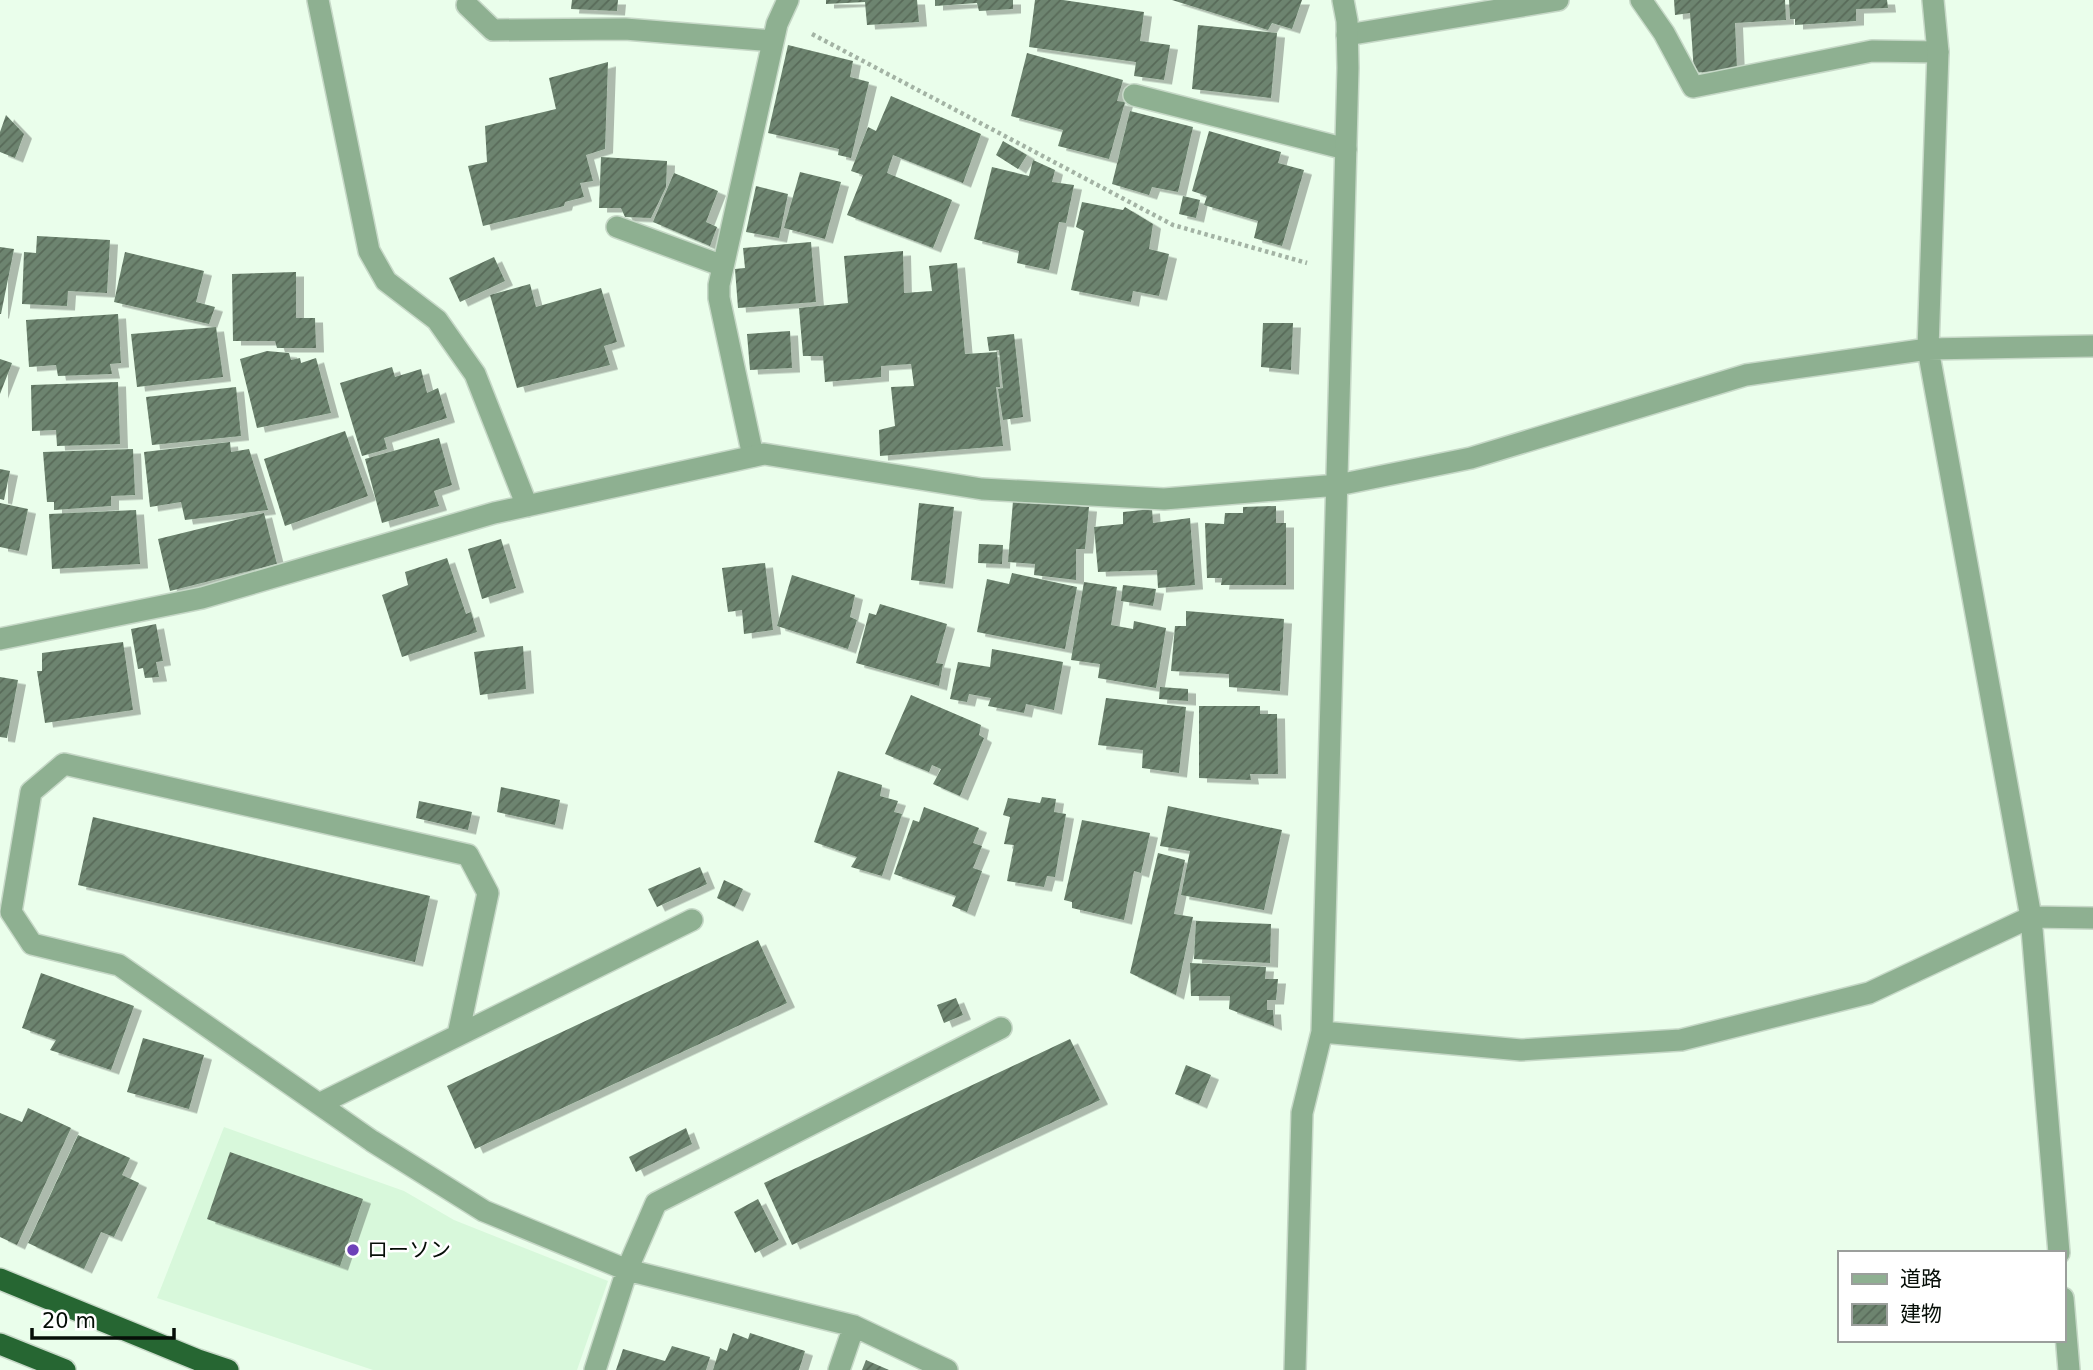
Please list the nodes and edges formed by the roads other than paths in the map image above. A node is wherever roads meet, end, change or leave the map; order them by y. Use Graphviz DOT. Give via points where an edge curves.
graph roads {
  1 [pos="318,0"];
  2 [pos="1343,0"];
  3 [pos="1558,0"];
  4 [pos="1641,0"];
  5 [pos="1933,0"];
  6 [pos="467,5"];
  7 [pos="784,9"];
  8 [pos="1348,35"];
  9 [pos="773,41"];
  10 [pos="1938,52"];
  11 [pos="1134,94"];
  12 [pos="1346,149"];
  13 [pos="617,227"];
  14 [pos="723,267"];
  15 [pos="2093,346"];
  16 [pos="1927,349"];
  17 [pos="753,456"];
  18 [pos="1338,485"];
  19 [pos="527,506"];
  20 [pos="0,639"];
  21 [pos="2031,917"];
  22 [pos="2093,918"];
  23 [pos="692,920"];
  24 [pos="1001,1028"];
  25 [pos="1322,1032"];
  26 [pos="458,1035"];
  27 [pos="319,1104"];
  28 [pos="2059,1251"];
  29 [pos="627,1270"];
  30 [pos="0,1279"];
  31 [pos="2065,1321"];
  32 [pos="854,1326"];
  33 [pos="0,1344"];
  34 [pos="65,1370"];
  35 [pos="228,1370"];
  36 [pos="595,1370"];
  37 [pos="839,1370"];
  38 [pos="947,1370"];
  39 [pos="1295,1370"];
  40 [pos="2069,1370"];
  1 -- 19 [label="street" via="369,251 386,281 437,320 475,373"];
  2 -- 8 [label="street"];
  3 -- 8 [label="street"];
  4 -- 10 [label="street" via="1693,87 1872,51"];
  5 -- 10 [label="street"];
  6 -- 9 [label="street" via="493,30 625,29"];
  7 -- 9 [label="street"];
  8 -- 12 [label="street"];
  9 -- 14 [label="street"];
  10 -- 16 [label="street"];
  11 -- 12 [label="street"];
  12 -- 18 [label="street"];
  13 -- 14 [label="street"];
  14 -- 17 [label="street" via="719,298"];
  15 -- 16 [label="street"];
  16 -- 18 [label="street" via="1746,375 1471,458"];
  16 -- 21 [label="street"];
  17 -- 18 [label="street" via="764,454 982,489 1164,499"];
  17 -- 19 [label="street"];
  18 -- 25 [label="street"];
  19 -- 20 [label="street" via="202,598"];
  21 -- 22 [label="street"];
  21 -- 25 [label="street" via="1869,993 1681,1040 1521,1050"];
  21 -- 28 [label="street"];
  23 -- 26 [label="street"];
  24 -- 29 [label="street" via="656,1203"];
  25 -- 39 [label="street" via="1302,1113"];
  26 -- 27 [label="street"];
  26 -- 27 [label="street" via="488,893 468,855 64,764 31,792 11,912 32,944 119,965"];
  27 -- 29 [label="street" via="484,1210"];
  29 -- 32 [label="street"];
  29 -- 36 [label="street"];
  30 -- 35 [label="highway"];
  31 -- 40 [label="street"];
  32 -- 37 [label="street"];
  32 -- 38 [label="street"];
  33 -- 34 [label="highway"];
}
